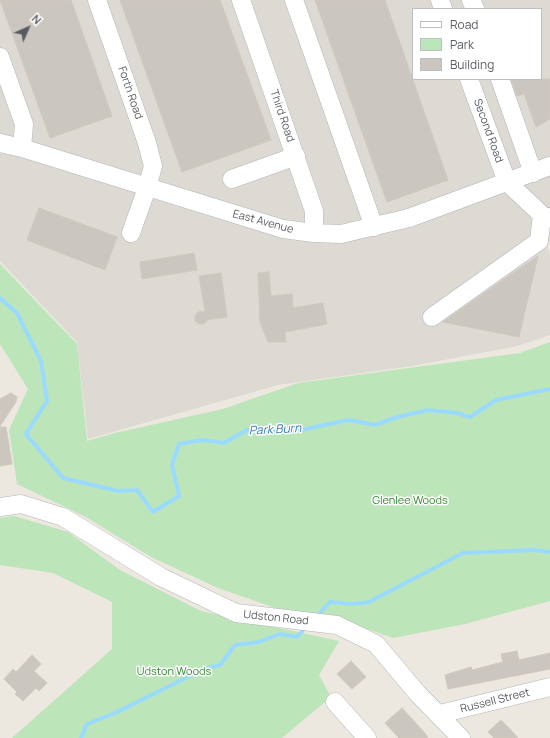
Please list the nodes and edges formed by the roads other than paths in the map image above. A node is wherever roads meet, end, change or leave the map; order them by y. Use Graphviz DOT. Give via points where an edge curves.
graph roads {
  1 [pos="97,0"];
  2 [pos="241,0"];
  3 [pos="294,0"];
  4 [pos="0,57"];
  5 [pos="469,80"];
  6 [pos="500,80"];
  7 [pos="0,143"];
  8 [pos="22,148"];
  9 [pos="296,156"];
  10 [pos="550,166"];
  11 [pos="533,172"];
  12 [pos="232,179"];
  13 [pos="507,182"];
  14 [pos="147,188"];
  15 [pos="546,217"];
  16 [pos="374,227"];
  17 [pos="131,233"];
  18 [pos="314,233"];
  19 [pos="432,317"];
  20 [pos="0,507"];
  21 [pos="550,687"];
  22 [pos="335,702"];
  23 [pos="440,714"];
  24 [pos="366,738"];
  25 [pos="461,738"];
  1 -- 14 [label="street, Forth Road" via="147,143 153,166"];
  2 -- 9 [label="street, Third Road"];
  3 -- 16 [label="street"];
  4 -- 8 [label="street" via="24,124"];
  5 -- 13 [label="street, Second Road"];
  6 -- 11 [label="street"];
  7 -- 8 [label="street, East Avenue"];
  8 -- 14 [label="street, East Avenue"];
  9 -- 12 [label="street"];
  9 -- 18 [label="street, Third Road" via="314,211"];
  10 -- 11 [label="street, East Avenue"];
  11 -- 13 [label="street, East Avenue"];
  13 -- 15 [label="street"];
  13 -- 16 [label="street, East Avenue" via="409,218"];
  14 -- 17 [label="street, Forth Road"];
  14 -- 18 [label="street, East Avenue" via="283,229"];
  15 -- 19 [label="street" via="539,241"];
  16 -- 18 [label="street, East Avenue" via="341,234"];
  20 -- 23 [label="street, Udston Road" via="21,504 64,517 161,577 236,613 337,625 376,644 418,694"];
  21 -- 23 [label="street, Russell Street"];
  22 -- 24 [label="street"];
  23 -- 25 [label="street, Udston Road"];
}
